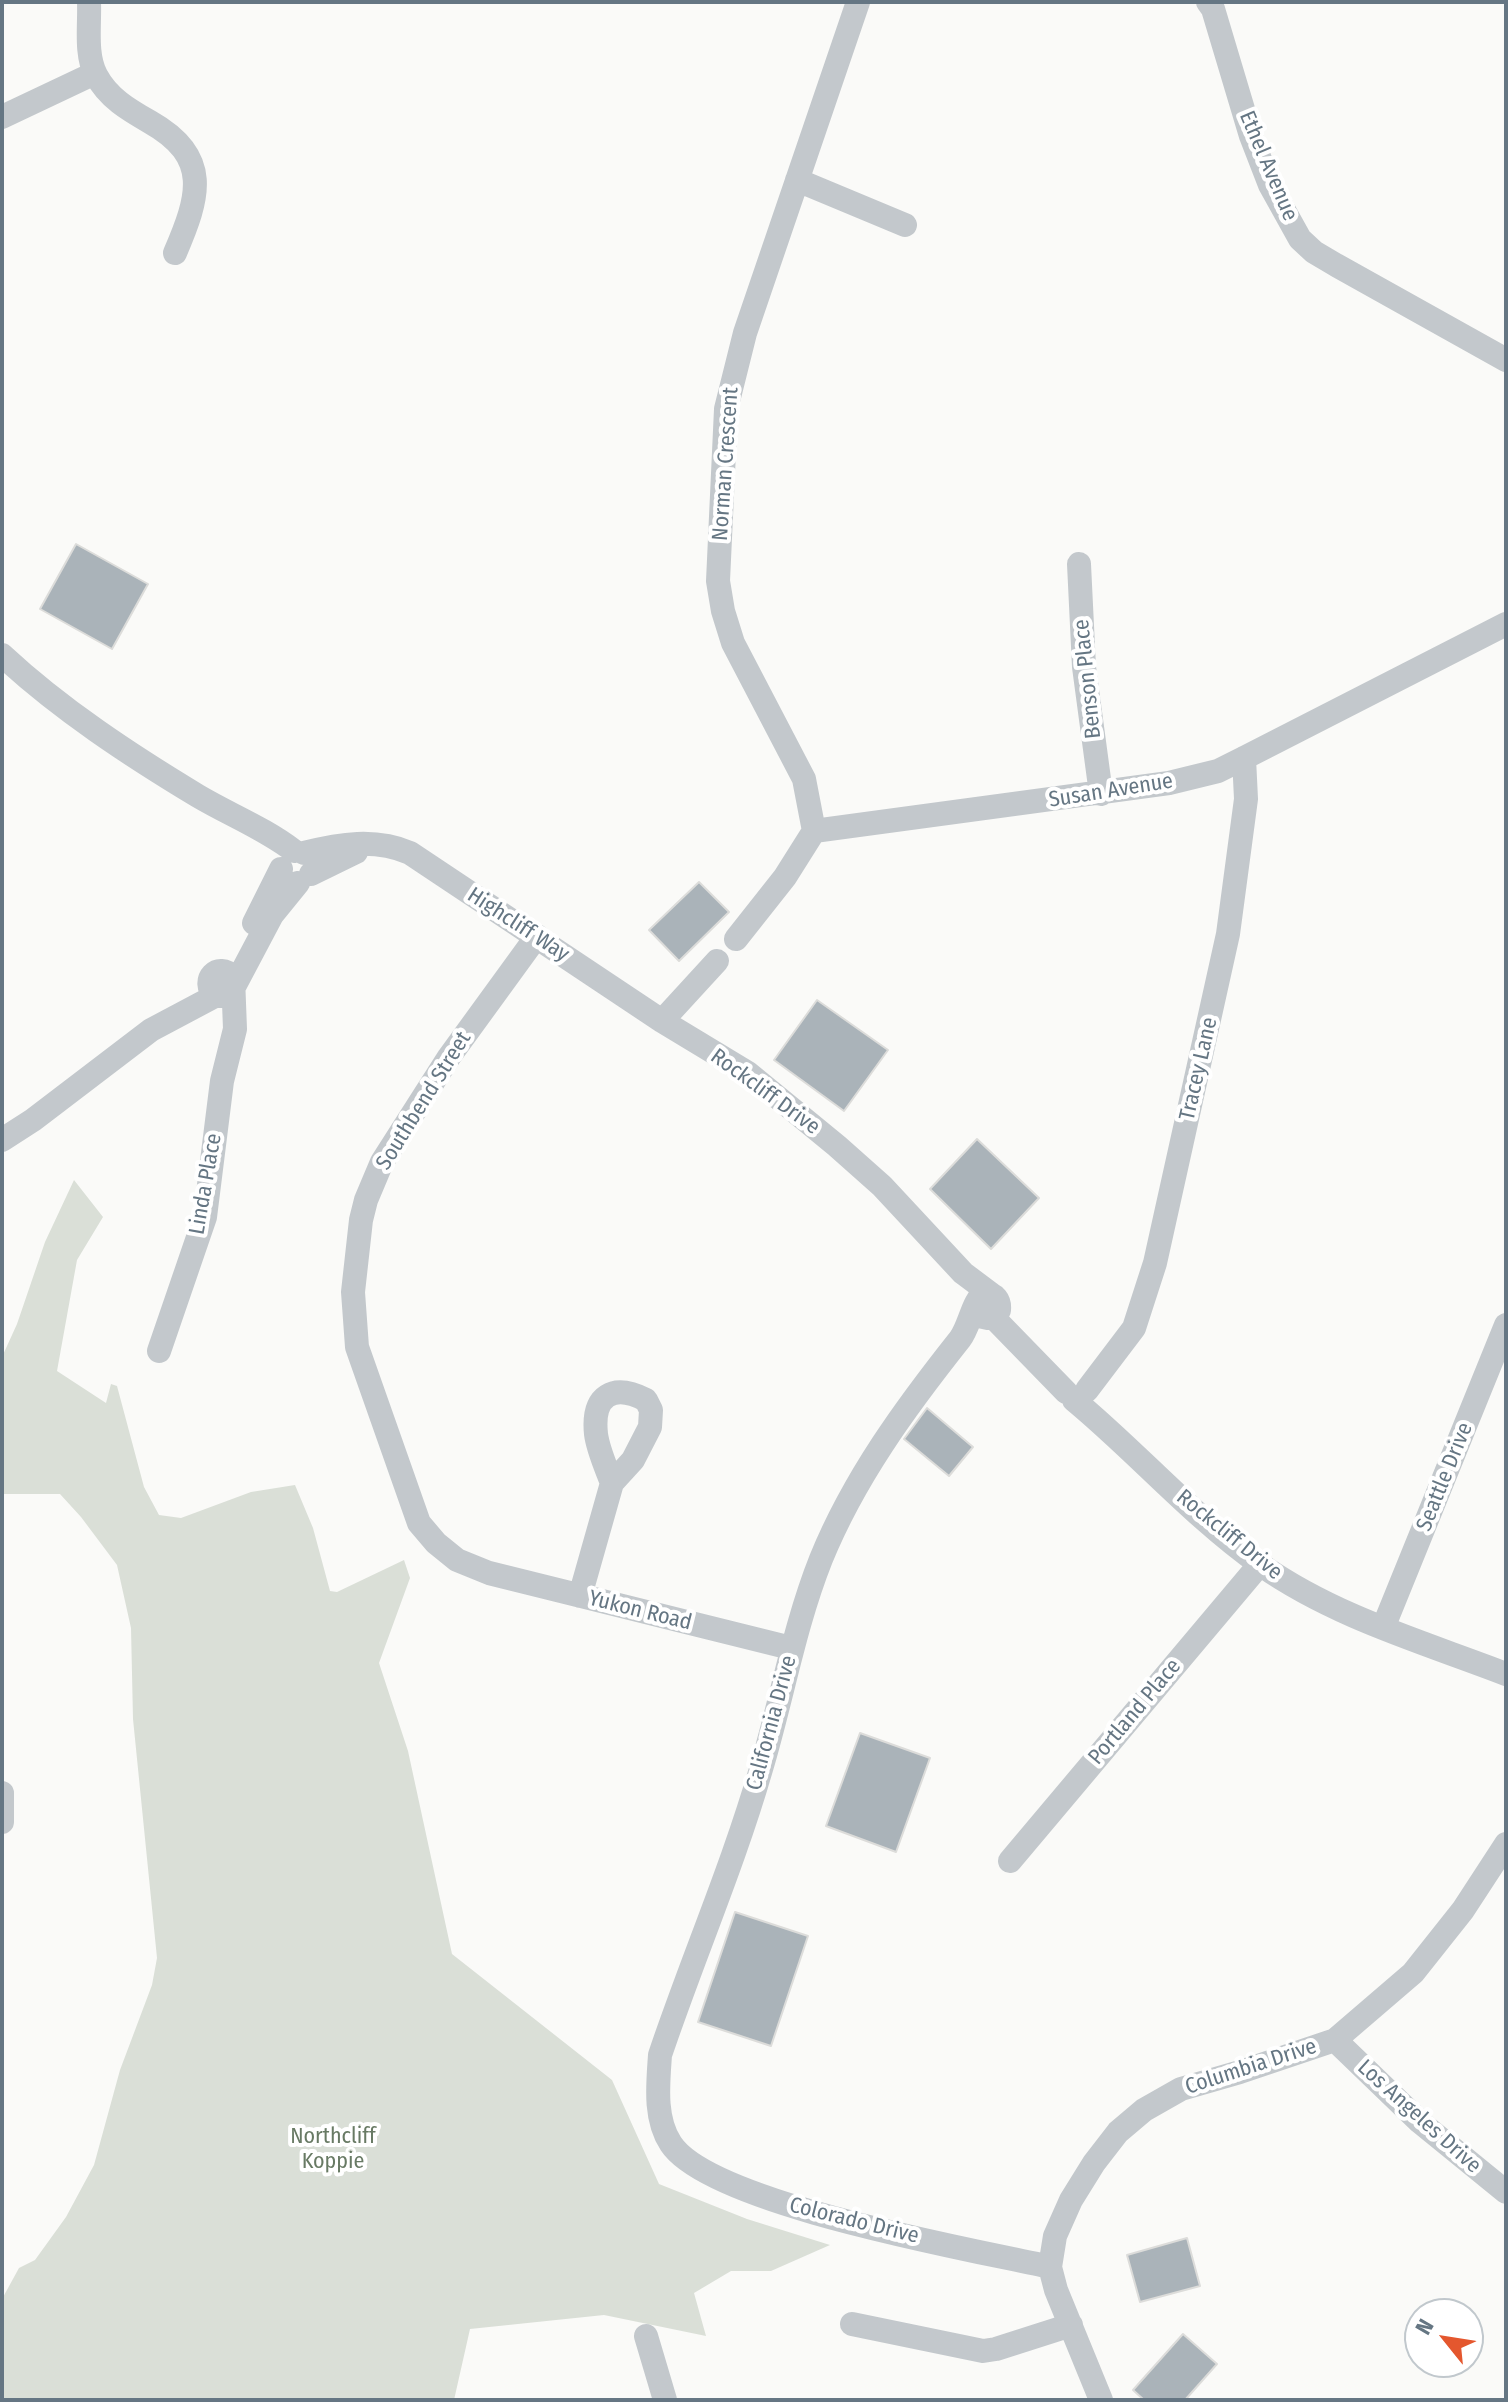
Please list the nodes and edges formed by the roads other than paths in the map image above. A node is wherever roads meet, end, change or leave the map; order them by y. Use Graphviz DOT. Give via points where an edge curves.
graph roads {
  1 [pos="89,2"];
  2 [pos="858,2"];
  3 [pos="1208,2"];
  4 [pos="95,73"];
  5 [pos="2,117"];
  6 [pos="797,180"];
  7 [pos="905,225"];
  8 [pos="175,253"];
  9 [pos="1506,360"];
  10 [pos="1079,564"];
  11 [pos="1506,624"];
  12 [pos="2,655"];
  13 [pos="1244,758"];
  14 [pos="1101,794"];
  15 [pos="814,831"];
  16 [pos="295,865"];
  17 [pos="537,936"];
  18 [pos="736,939"];
  19 [pos="717,961"];
  20 [pos="222,987"];
  21 [pos="662,1021"];
  22 [pos="2,1140"];
  23 [pos="987,1308"];
  24 [pos="1506,1325"];
  25 [pos="159,1351"];
  26 [pos="1077,1389"];
  27 [pos="612,1483"];
  28 [pos="1260,1564"];
  29 [pos="489,1573"];
  30 [pos="580,1596"];
  31 [pos="1383,1628"];
  32 [pos="791,1648"];
  33 [pos="1506,1674"];
  34 [pos="2,1793"];
  35 [pos="2,1822"];
  36 [pos="1506,1844"];
  37 [pos="1010,1861"];
  38 [pos="1335,2040"];
  39 [pos="670,2143"];
  40 [pos="1506,2192"];
  41 [pos="1050,2267"];
  42 [pos="852,2324"];
  43 [pos="1071,2325"];
  44 [pos="646,2336"];
  45 [pos="665,2400"];
  46 [pos="1101,2400"];
  1 -- 4 [label="street"];
  2 -- 6 [label="street, Norman Crescent"];
  3 -- 9 [label="street, Ethel Avenue" via="1261,160 1300,239 1336,265"];
  4 -- 5 [label="street"];
  4 -- 8 [label="street" via="127,110 186,150 193,165 196,192"];
  6 -- 7 [label="street"];
  6 -- 15 [label="street, Norman Crescent" via="733,372 726,409 718,581 733,643 804,779"];
  10 -- 14 [label="street, Benson Place" via="1084,667"];
  11 -- 13 [label="street, Susan Avenue"];
  12 -- 16 [label="street" via="160,773 267,831"];
  13 -- 14 [label="street, Susan Avenue" via="1201,776"];
  13 -- 26 [label="street, Tracey Lane" via="1246,799 1228,934 1143,1304 1134,1328"];
  14 -- 15 [label="street, Susan Avenue"];
  15 -- 18 [label="street"];
  16 -- 17 [label="street, Highcliff Way" via="368,844 384,845 410,853"];
  16 -- 20 [label="street" via="244,939"];
  17 -- 21 [label="street, Highcliff Way"];
  17 -- 29 [label="street, Southbend Street" via="449,1057 382,1162 361,1220 353,1292 357,1347 419,1523 457,1560"];
  19 -- 21 [label="street"];
  20 -- 22 [label="street" via="169,1007 151,1030"];
  20 -- 25 [label="street, Linda Place" via="235,1001 235,1029 205,1217"];
  21 -- 23 [label="street, Rockcliff Drive" via="748,1073 837,1146 963,1273"];
  23 -- 26 [label="street, Rockcliff Drive"];
  23 -- 32 [label="street, California Drive" via="917,1392 847,1502"];
  24 -- 31 [label="street, Seattle Drive"];
  26 -- 28 [label="street, Rockcliff Drive" via="1102,1423"];
  27 -- 30 [label="street"];
  28 -- 31 [label="street, Rockcliff Drive" via="1305,1593"];
  28 -- 37 [label="street, Portland Place"];
  29 -- 30 [label="street, Yukon Road"];
  30 -- 32 [label="street, Yukon Road"];
  31 -- 33 [label="street, Rockcliff Drive"];
  32 -- 39 [label="street, California Drive" via="762,1769 660,2055 660,2119"];
  34 -- 35 [label="street"];
  36 -- 38 [label="street, Columbia Drive" via="1413,1973"];
  38 -- 40 [label="street, Los Angeles Drive" via="1420,2122"];
  38 -- 41 [label="street, Columbia Drive" via="1181,2089 1144,2110 1118,2132 1071,2200 1055,2236"];
  39 -- 41 [label="street, Colorado Drive" via="685,2160 710,2174 779,2202"];
  41 -- 43 [label="street"];
  42 -- 43 [label="street" via="983,2351"];
  43 -- 46 [label="street"];
  44 -- 45 [label="street"];
}
